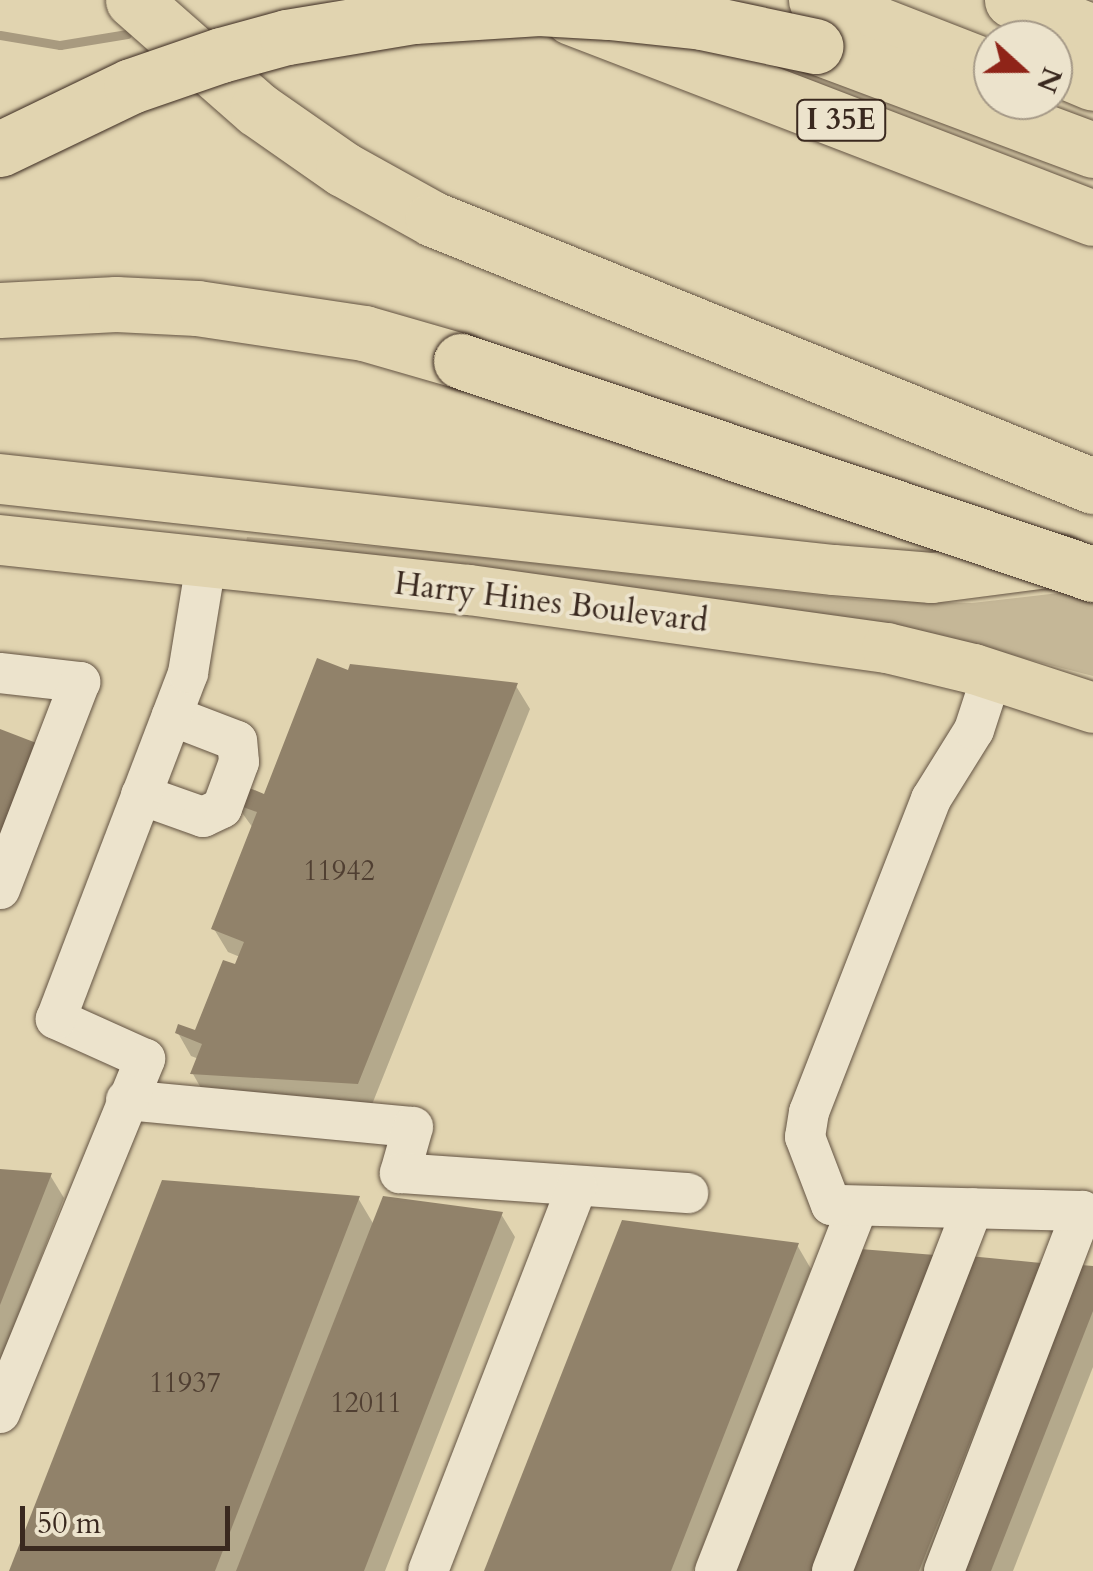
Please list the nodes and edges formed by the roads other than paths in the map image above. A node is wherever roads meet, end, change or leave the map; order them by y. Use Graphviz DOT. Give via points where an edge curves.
graph roads {
  1 [pos="133,0"];
  2 [pos="527,0"];
  3 [pos="892,0"];
  4 [pos="1012,0"];
  5 [pos="1034,0"];
  6 [pos="569,12"];
  7 [pos="816,23"];
  8 [pos="1093,30"];
  9 [pos="973,33"];
  10 [pos="973,64"];
  11 [pos="0,149"];
  12 [pos="1093,150"];
  13 [pos="1093,218"];
  14 [pos="0,310"];
  15 [pos="0,479"];
  16 [pos="1093,486"];
  17 [pos="0,540"];
  18 [pos="1093,555"];
  19 [pos="206,563"];
  20 [pos="1093,574"];
  21 [pos="0,673"];
  22 [pos="992,675"];
  23 [pos="1093,708"];
  24 [pos="172,716"];
  25 [pos="141,795"];
  26 [pos="0,889"];
  27 [pos="126,1100"];
  28 [pos="577,1187"];
  29 [pos="688,1192"];
  30 [pos="858,1206"];
  31 [pos="974,1208"];
  32 [pos="0,1413"];
  33 [pos="428,1571"];
  34 [pos="715,1571"];
  35 [pos="832,1571"];
  36 [pos="944,1571"];
  1 -- 16 [label="highway" via="270,118 433,218"];
  2 -- 6 [label="highway, I 35E"];
  3 -- 9 [label="highway"];
  4 -- 8 [label="highway"];
  5 -- 8 [label="highway"];
  6 -- 13 [label="highway, I 35E"];
  7 -- 10 [label="highway"];
  7 -- 11 [label="highway, bridge" via="702,22 539,8 414,16 221,55 130,86"];
  7 -- 12 [label="highway"];
  14 -- 20 [label="highway, bridge" via="197,308 364,333"];
  15 -- 18 [label="main road, Harry Hines Boulevard" via="912,576 1012,570"];
  17 -- 19 [label="main road, Harry Hines Boulevard"];
  19 -- 22 [label="main road, Harry Hines Boulevard" via="635,612 887,648"];
  19 -- 24 [label="lane" via="188,673"];
  21 -- 26 [label="lane" via="80,682"];
  22 -- 23 [label="main road, Harry Hines Boulevard"];
  22 -- 30 [label="lane" via="974,730 931,800 809,1112 805,1137 831,1205"];
  24 -- 25 [label="lane"];
  24 -- 25 [label="lane" via="237,741 239,762 222,808 203,817"];
  25 -- 27 [label="lane" via="56,1019 145,1059"];
  27 -- 28 [label="lane" via="413,1127 400,1173"];
  27 -- 32 [label="lane"];
  28 -- 29 [label="lane"];
  28 -- 33 [label="lane"];
  30 -- 31 [label="lane"];
  30 -- 34 [label="lane"];
  31 -- 35 [label="lane"];
  31 -- 36 [label="lane" via="1082,1211"];
}
